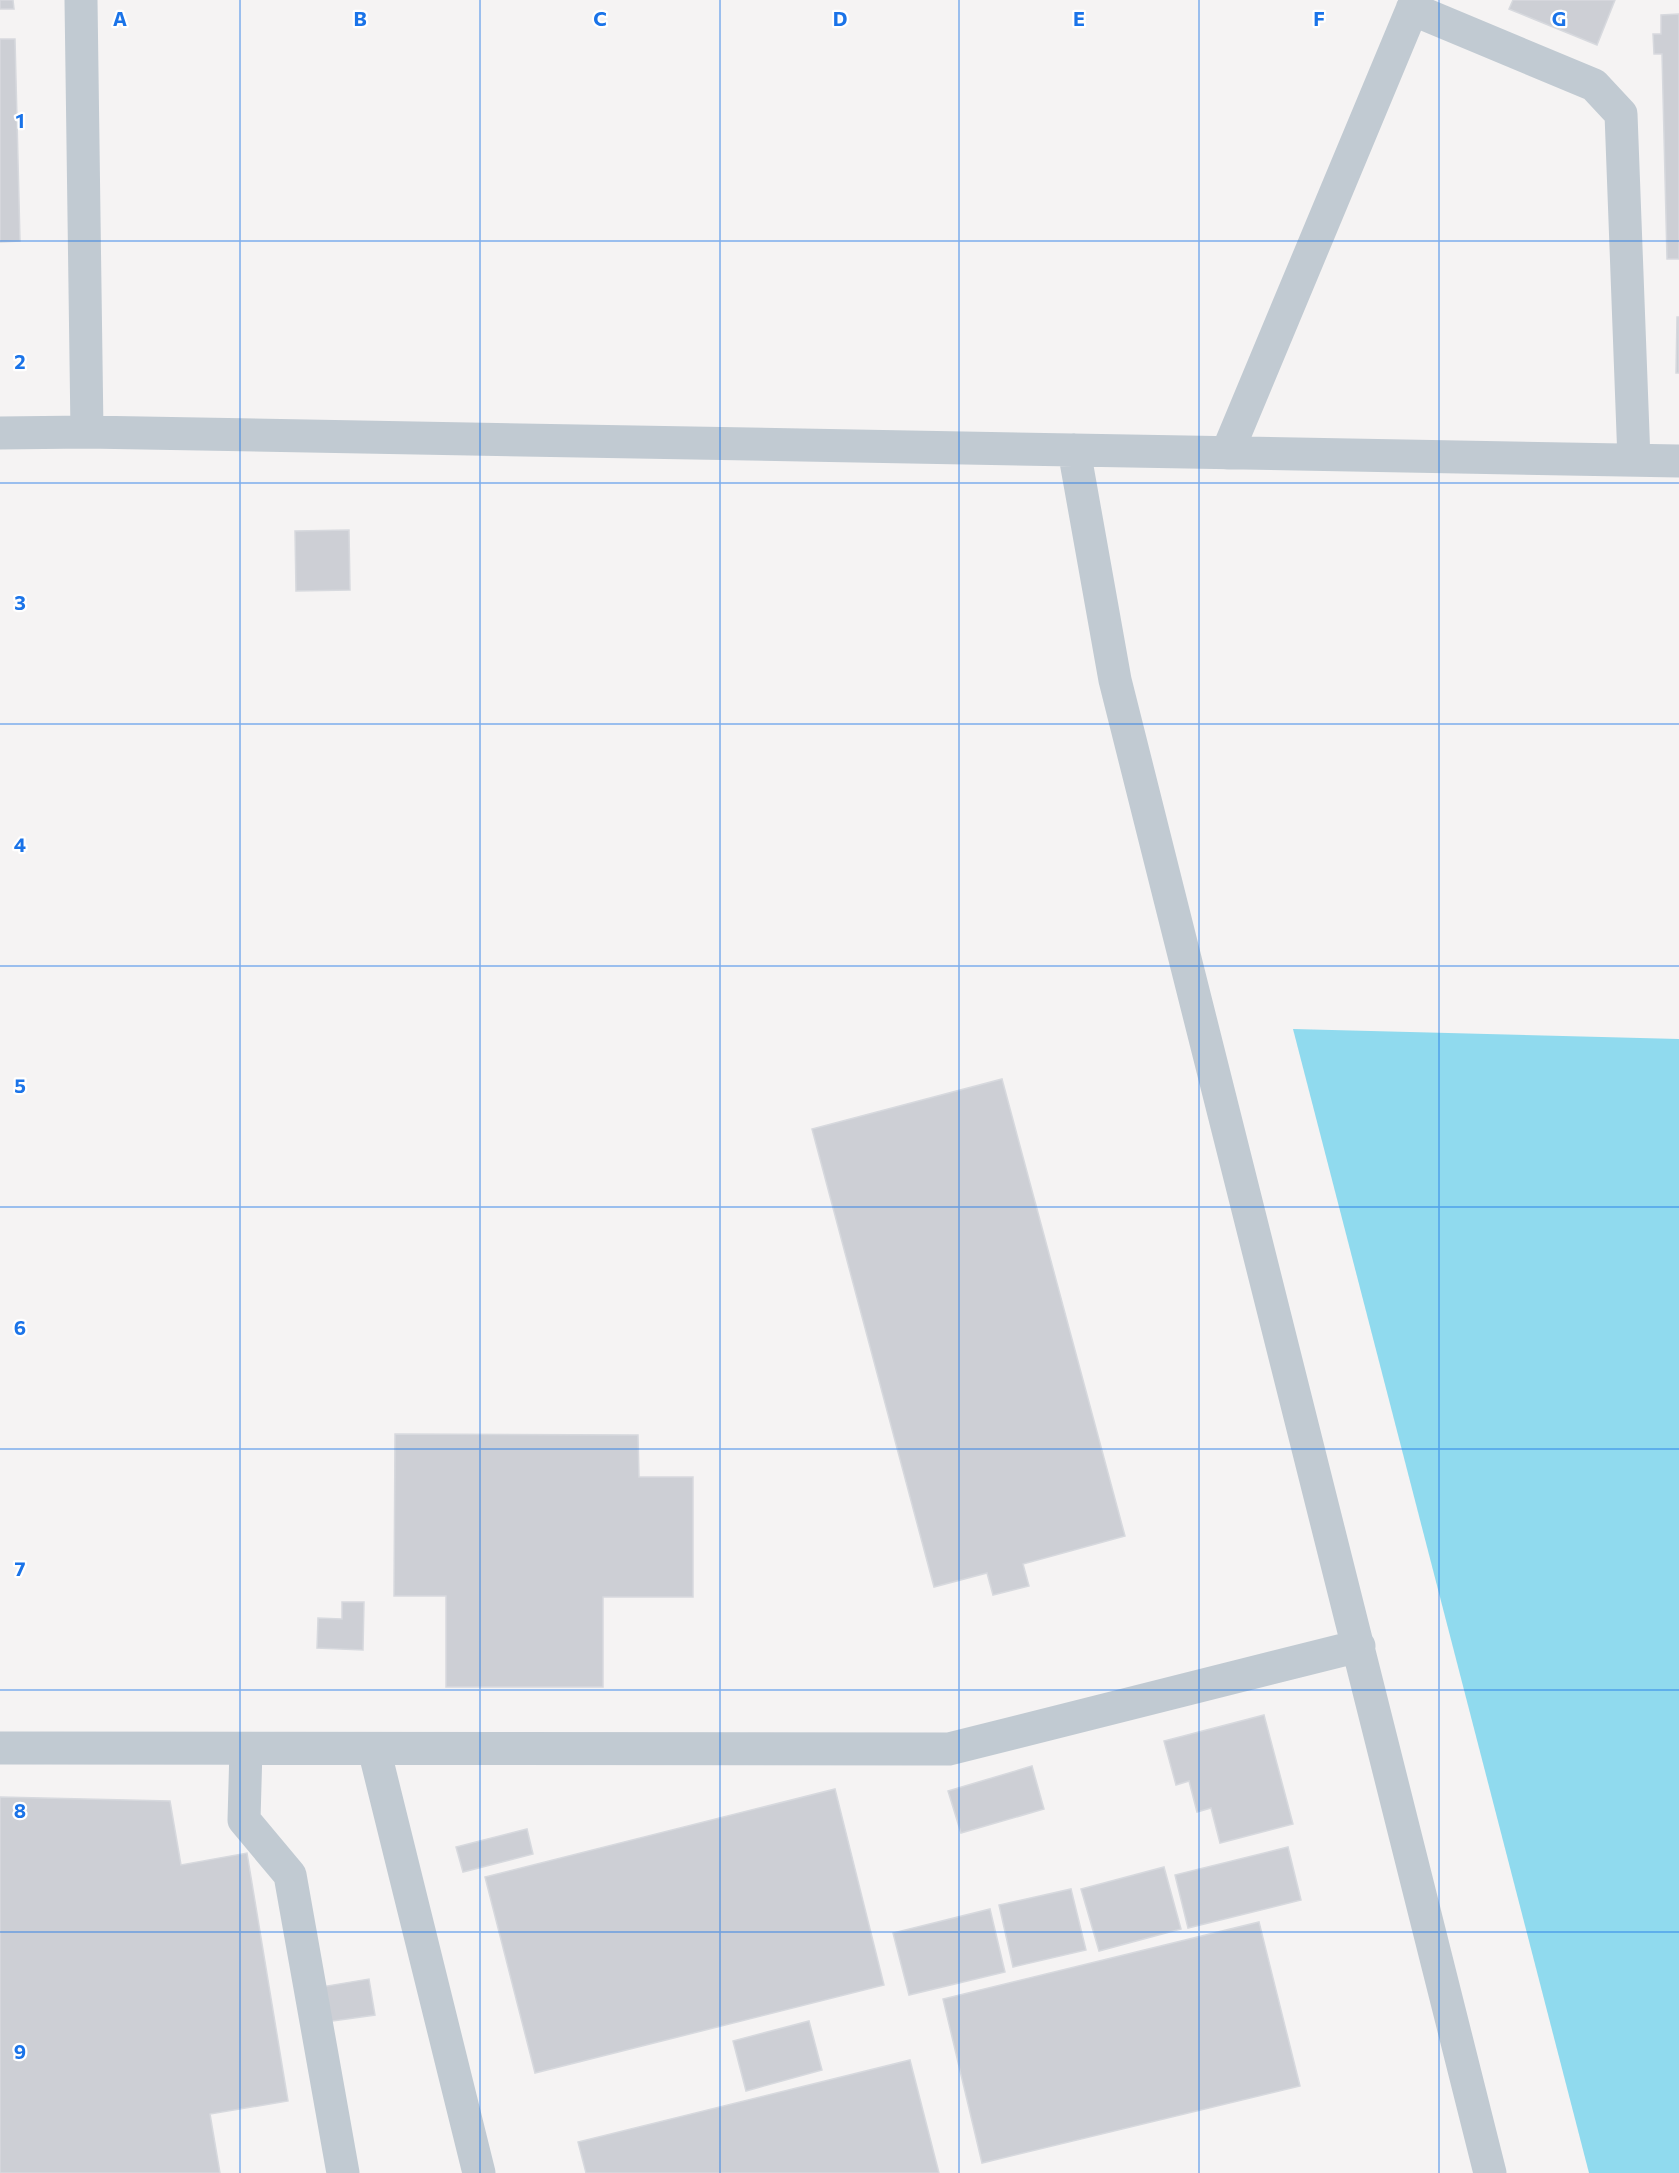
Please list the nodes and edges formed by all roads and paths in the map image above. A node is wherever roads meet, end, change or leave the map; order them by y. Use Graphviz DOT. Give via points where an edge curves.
graph roads {
  1 [pos="81,0"];
  2 [pos="1414,4"];
  3 [pos="0,432"];
  4 [pos="87,432"];
  5 [pos="1074,450"];
  6 [pos="1227,453"];
  7 [pos="1634,460"];
  8 [pos="1679,461"];
  9 [pos="1359,1646"];
  10 [pos="0,1748"];
  11 [pos="246,1749"];
  12 [pos="374,1749"];
  13 [pos="343,2173"];
  14 [pos="479,2173"];
  15 [pos="1490,2173"];
  1 -- 4 [label="street"];
  2 -- 6 [label="street"];
  2 -- 7 [label="street" via="1594,85 1621,114"];
  3 -- 4 [label="street"];
  4 -- 5 [label="street"];
  5 -- 6 [label="street"];
  5 -- 9 [label="street" via="1115,680"];
  6 -- 7 [label="street"];
  7 -- 8 [label="street"];
  9 -- 12 [label="street" via="949,1749"];
  9 -- 15 [label="street"];
  10 -- 11 [label="street"];
  11 -- 12 [label="street"];
  11 -- 13 [label="street" via="244,1820 290,1875"];
  12 -- 14 [label="street"];
}
